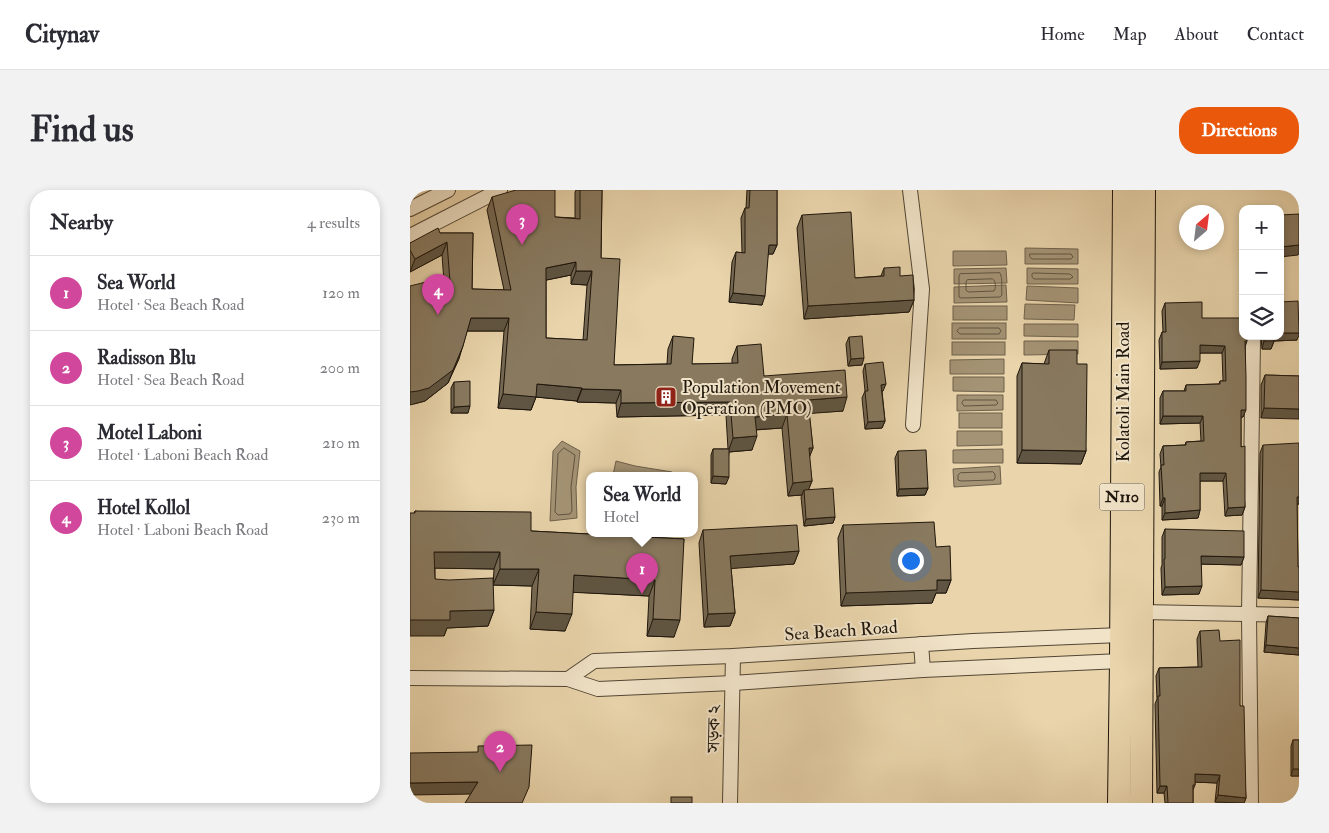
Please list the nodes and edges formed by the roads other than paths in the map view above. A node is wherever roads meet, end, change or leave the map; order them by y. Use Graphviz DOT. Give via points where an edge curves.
graph roads {
  1 [pos="448,190"];
  2 [pos="500,190"];
  3 [pos="910,190"];
  4 [pos="1124,190"];
  5 [pos="1144,190"];
  6 [pos="410,209"];
  7 [pos="410,236"];
  8 [pos="1134,243"];
  9 [pos="1253,341"];
  10 [pos="913,425"];
  11 [pos="1141,612"];
  12 [pos="1249,614"];
  13 [pos="1299,615"];
  14 [pos="1122,635"];
  15 [pos="921,644"];
  16 [pos="733,656"];
  17 [pos="1121,660"];
  18 [pos="923,670"];
  19 [pos="410,678"];
  20 [pos="568,679"];
  21 [pos="733,683"];
  22 [pos="730,803"];
  23 [pos="1119,803"];
  24 [pos="1141,803"];
  25 [pos="1251,803"];
  1 -- 6 [label="street"];
  2 -- 7 [label="street"];
  3 -- 10 [label="street" via="922,289"];
  4 -- 8 [label="highway, Kolatoli Main Road / N110"];
  5 -- 8 [label="highway, Kolatoli Main Road / N110"];
  8 -- 11 [label="highway, Kolatoli Main Road / N110"];
  8 -- 14 [label="highway, Kolatoli Main Road / N110"];
  9 -- 12 [label="street"];
  11 -- 12 [label="street"];
  11 -- 24 [label="highway, Kolatoli Main Road / N110"];
  12 -- 13 [label="street"];
  12 -- 25 [label="street"];
  14 -- 15 [label="street, Sea Beach Road"];
  14 -- 17 [label="highway, Kolatoli Main Road / N110"];
  15 -- 16 [label="street, Sea Beach Road"];
  15 -- 18 [label="street"];
  16 -- 20 [label="street, Sea Beach Road" via="594,661"];
  16 -- 21 [label="street, সড়ক ২"];
  17 -- 18 [label="street"];
  17 -- 23 [label="highway, Kolatoli Main Road / N110"];
  18 -- 21 [label="street"];
  19 -- 20 [label="street"];
  20 -- 21 [label="street" via="598,689"];
  21 -- 22 [label="street, সড়ক ২"];
}
